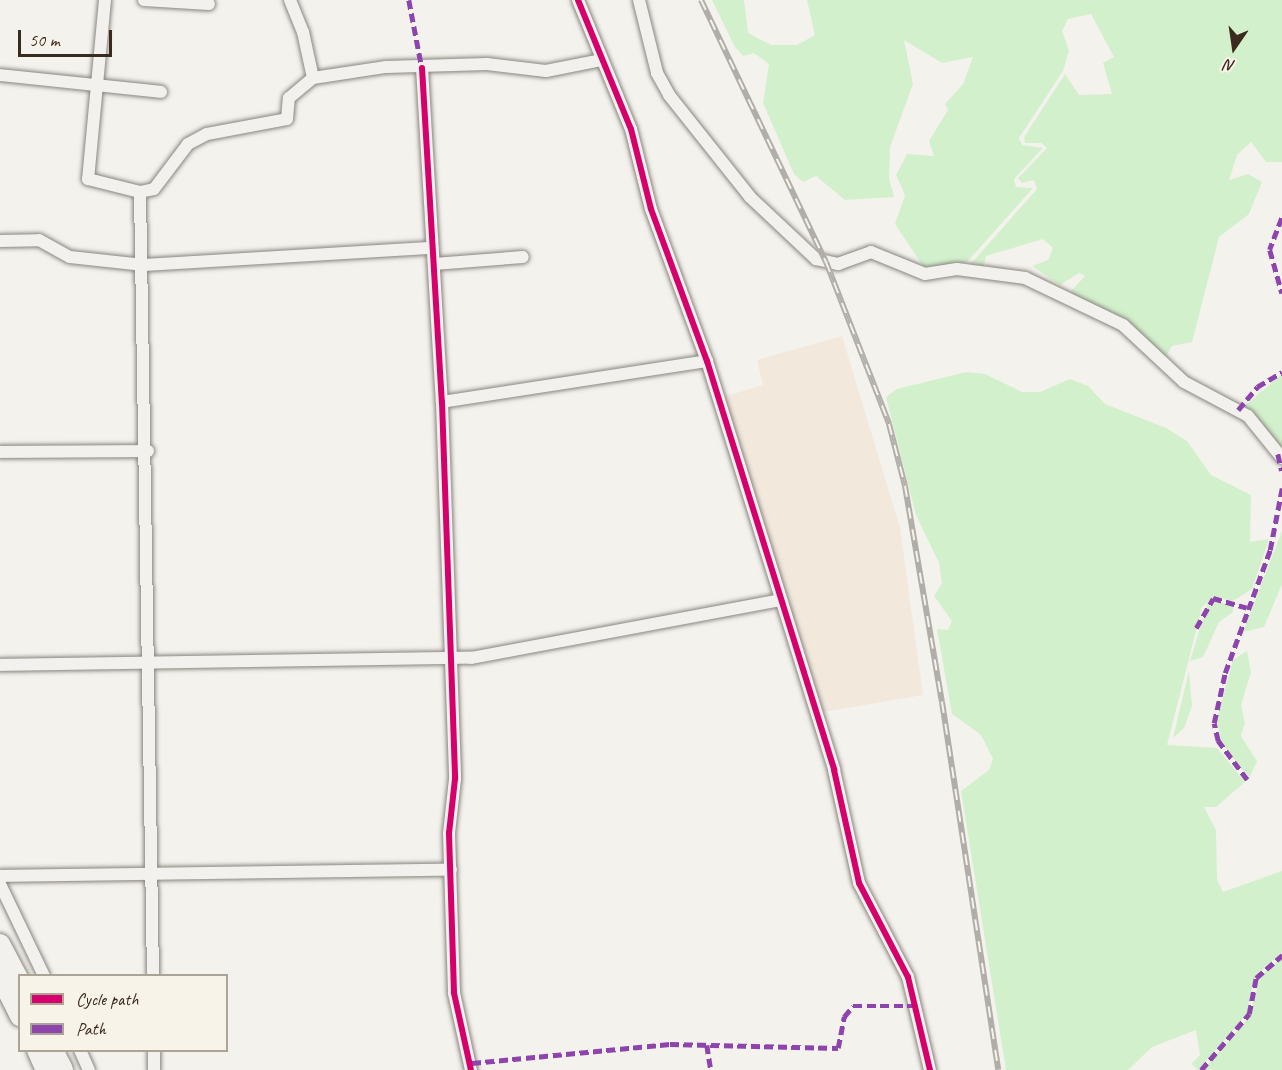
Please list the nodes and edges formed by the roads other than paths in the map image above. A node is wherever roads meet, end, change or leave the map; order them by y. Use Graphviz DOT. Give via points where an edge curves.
graph roads {
  1 [pos="105,0"];
  2 [pos="144,0"];
  3 [pos="290,0"];
  4 [pos="578,0"];
  5 [pos="639,0"];
  6 [pos="209,4"];
  7 [pos="601,60"];
  8 [pos="422,68"];
  9 [pos="0,75"];
  10 [pos="313,78"];
  11 [pos="98,85"];
  12 [pos="161,92"];
  13 [pos="140,192"];
  14 [pos="0,241"];
  15 [pos="433,248"];
  16 [pos="523,257"];
  17 [pos="434,264"];
  18 [pos="144,265"];
  19 [pos="707,361"];
  20 [pos="442,402"];
  21 [pos="148,451"];
  22 [pos="0,452"];
  23 [pos="1282,458"];
  24 [pos="780,600"];
  25 [pos="447,658"];
  26 [pos="150,664"];
  27 [pos="0,665"];
  28 [pos="451,870"];
  29 [pos="152,874"];
  30 [pos="0,876"];
  31 [pos="0,884"];
  32 [pos="0,944"];
  33 [pos="44,974"];
  34 [pos="153,974"];
  35 [pos="0,976"];
  36 [pos="18,978"];
  37 [pos="18,1012"];
  38 [pos="38,1052"];
  39 [pos="54,1052"];
  40 [pos="81,1052"];
  41 [pos="154,1052"];
  42 [pos="46,1070"];
  43 [pos="63,1070"];
  44 [pos="89,1070"];
  45 [pos="154,1070"];
  46 [pos="471,1070"];
  47 [pos="930,1070"];
  1 -- 11 [label="street"];
  2 -- 6 [label="street"];
  3 -- 10 [label="street" via="303,32"];
  4 -- 7 [label="street"];
  5 -- 23 [label="street" via="657,73 669,95 750,197 816,259 838,264 871,252 926,274 957,269 1025,278 1123,325 1184,382 1248,416"];
  7 -- 8 [label="street" via="546,71 487,64"];
  7 -- 19 [label="street" via="631,129 651,209"];
  8 -- 10 [label="street"];
  8 -- 15 [label="street"];
  9 -- 11 [label="street"];
  10 -- 13 [label="street" via="290,98 287,119 207,134 188,144 154,189"];
  11 -- 12 [label="street"];
  11 -- 13 [label="street" via="88,179"];
  13 -- 18 [label="street"];
  14 -- 18 [label="street" via="39,240 70,257"];
  15 -- 17 [label="street"];
  15 -- 18 [label="street"];
  16 -- 17 [label="street"];
  17 -- 20 [label="street"];
  18 -- 21 [label="street"];
  19 -- 20 [label="street"];
  19 -- 24 [label="street"];
  20 -- 25 [label="street"];
  21 -- 22 [label="street"];
  21 -- 26 [label="street"];
  24 -- 25 [label="street"];
  24 -- 47 [label="street" via="834,770 859,883 906,971"];
  25 -- 26 [label="street"];
  25 -- 28 [label="street" via="455,779"];
  26 -- 27 [label="street"];
  26 -- 29 [label="street"];
  28 -- 29 [label="street"];
  28 -- 46 [label="street" via="454,993"];
  29 -- 30 [label="street"];
  29 -- 34 [label="street"];
  31 -- 33 [label="street"];
  32 -- 36 [label="highway"];
  35 -- 37 [label="highway"];
  38 -- 42 [label="highway"];
  39 -- 43 [label="highway"];
  40 -- 44 [label="street"];
  41 -- 45 [label="street"];
}
